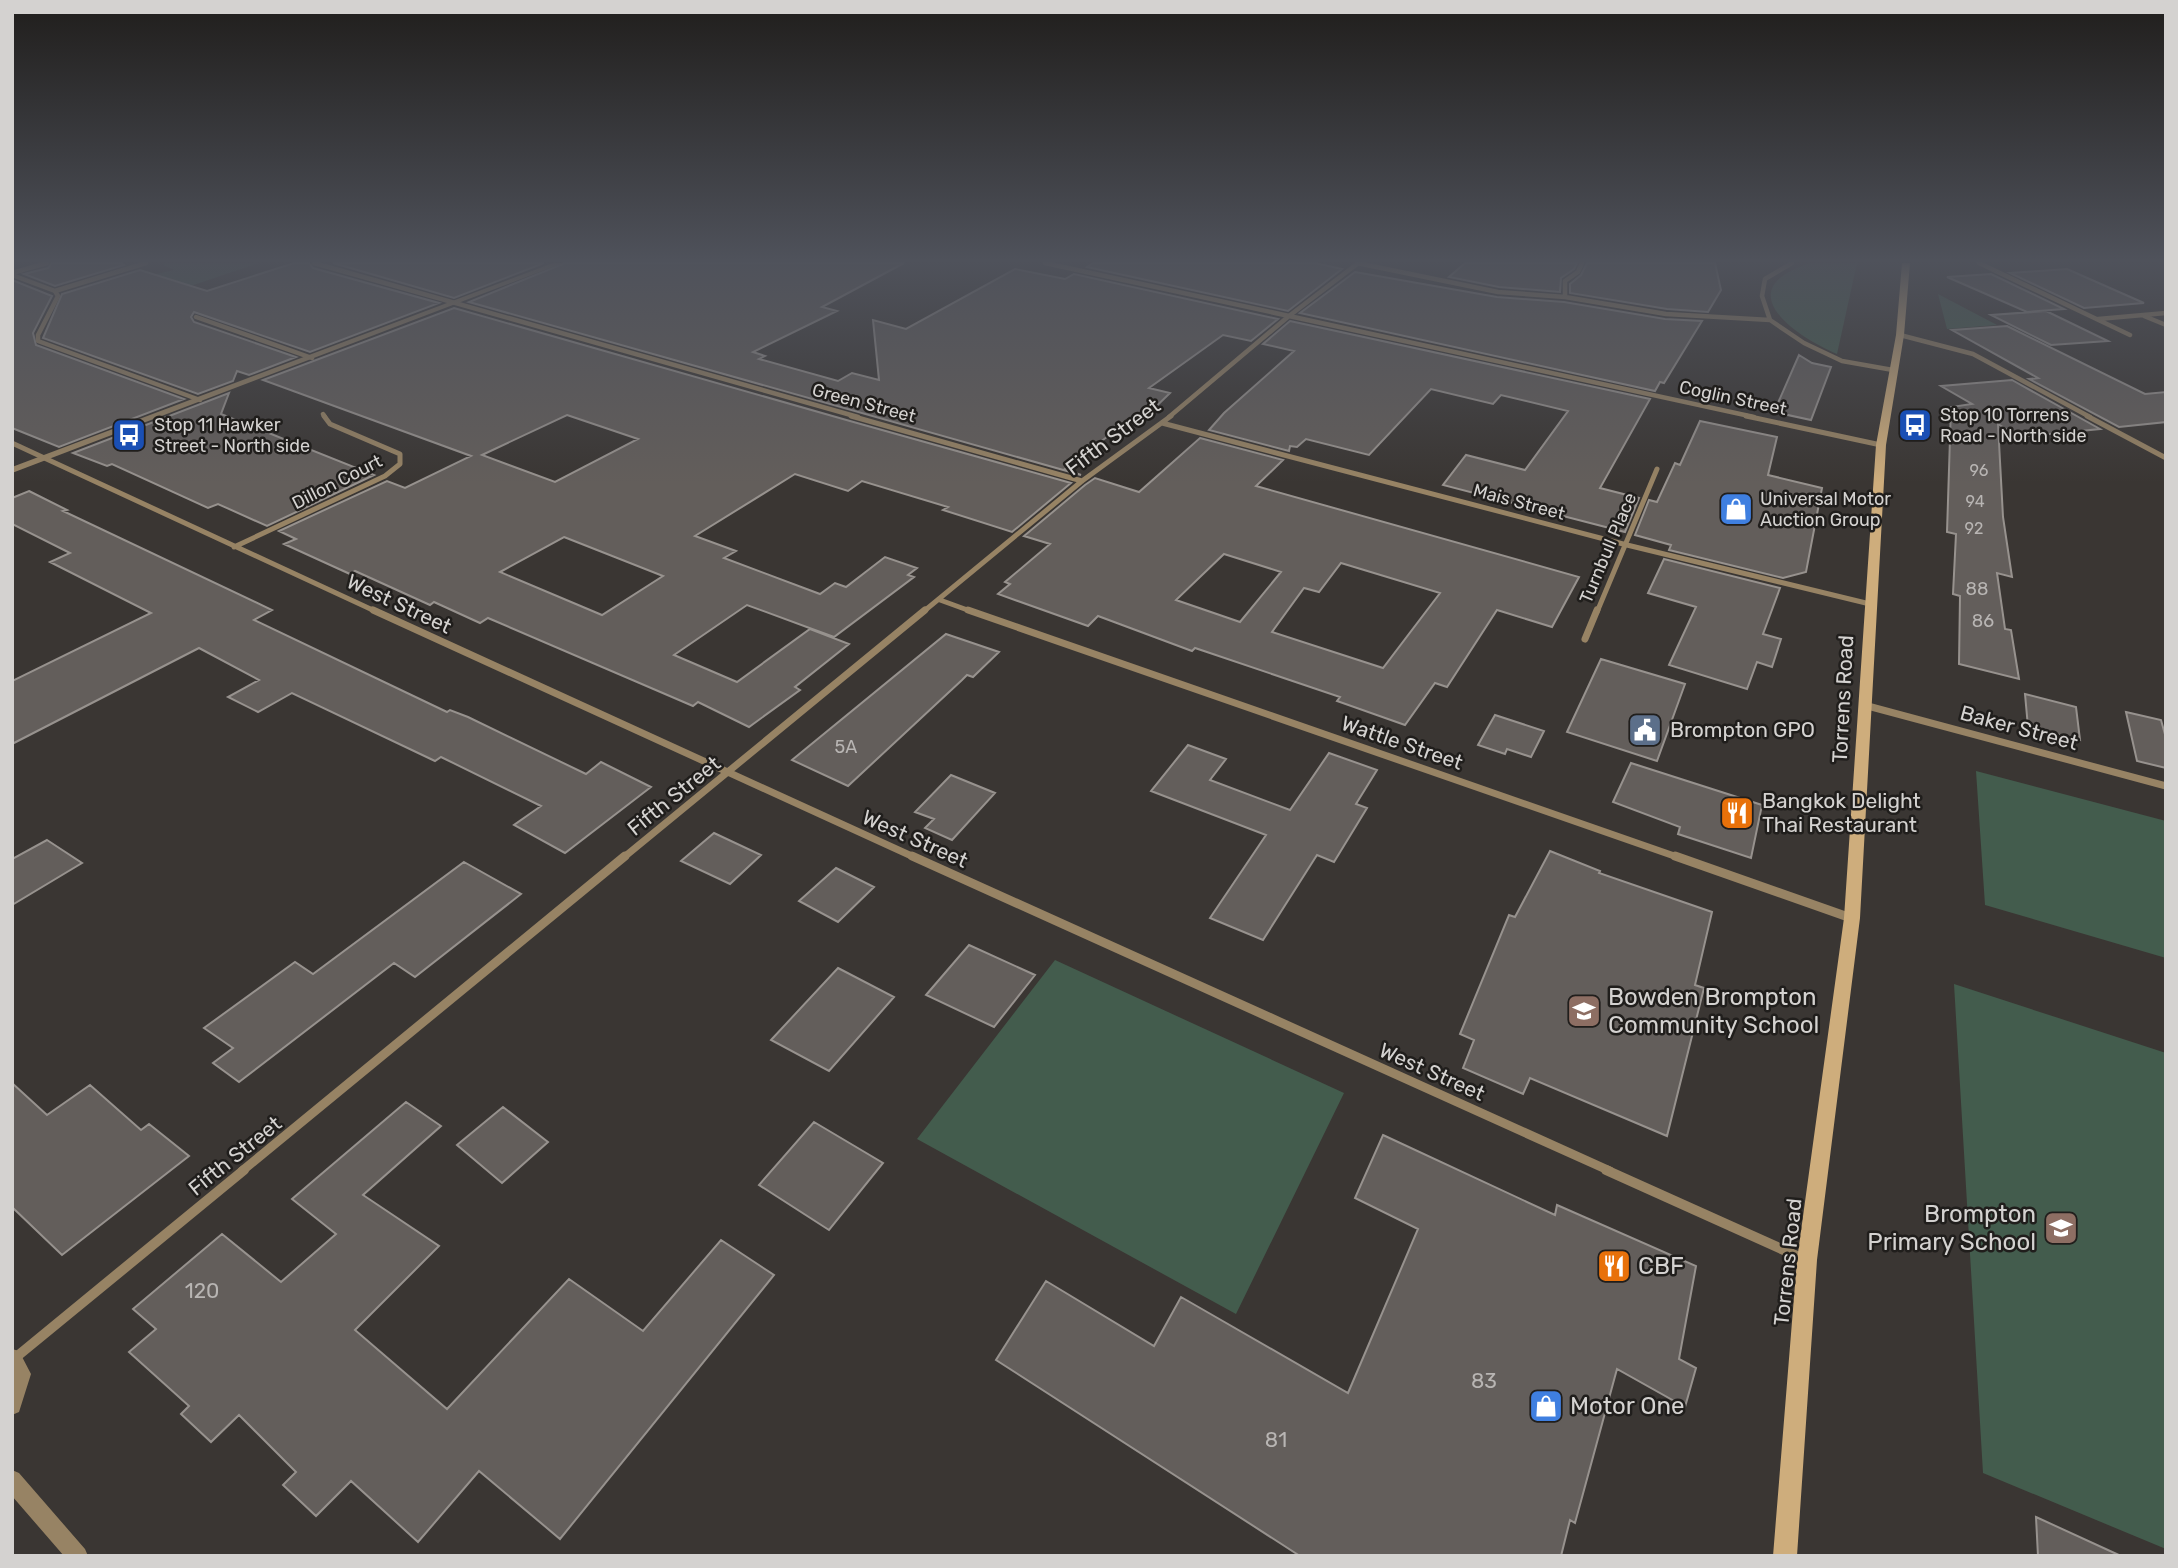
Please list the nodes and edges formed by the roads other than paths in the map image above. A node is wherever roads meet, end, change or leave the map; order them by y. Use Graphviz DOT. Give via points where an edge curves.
graph roads {
  1 [pos="37,336"];
  2 [pos="250,336"];
  3 [pos="369,336"];
  4 [pos="569,336"];
  5 [pos="1265,336"];
  6 [pos="1382,336"];
  7 [pos="1794,336"];
  8 [pos="1900,336"];
  9 [pos="1905,336"];
  10 [pos="312,358"];
  11 [pos="1893,370"];
  12 [pos="200,400"];
  13 [pos="323,414"];
  14 [pos="1162,424"];
  15 [pos="12,443"];
  16 [pos="1881,444"];
  17 [pos="44,458"];
  18 [pos="2166,458"];
  19 [pos="1657,469"];
  20 [pos="12,470"];
  21 [pos="1082,481"];
  22 [pos="1627,545"];
  23 [pos="234,547"];
  24 [pos="940,600"];
  25 [pos="1870,604"];
  26 [pos="1585,639"];
  27 [pos="1864,704"];
  28 [pos="729,774"];
  29 [pos="2166,786"];
  30 [pos="1852,919"];
  31 [pos="1807,1260"];
  32 [pos="13,1358"];
  33 [pos="12,1405"];
  34 [pos="12,1480"];
  35 [pos="79,1556"];
  36 [pos="1785,1556"];
  1 -- 12 [label="street" via="38,341"];
  2 -- 10 [label="street"];
  3 -- 10 [label="street"];
  4 -- 21 [label="street, Green Street"];
  5 -- 14 [label="street, Fifth Street"];
  6 -- 16 [label="street, Coglin Street"];
  7 -- 11 [label="street" via="1842,361"];
  8 -- 11 [label="main road, Torrens Road"];
  9 -- 18 [label="street" via="1973,354"];
  10 -- 12 [label="street"];
  11 -- 16 [label="main road, Torrens Road"];
  12 -- 17 [label="street"];
  13 -- 23 [label="street, Dillon Court" via="330,424 400,454 400,464 385,476"];
  14 -- 21 [label="street, Fifth Street"];
  14 -- 22 [label="street, Mais Street"];
  15 -- 17 [label="street, West Street"];
  16 -- 25 [label="main road, Torrens Road"];
  17 -- 20 [label="street"];
  17 -- 23 [label="street, West Street"];
  19 -- 22 [label="street, Turnbull Place"];
  21 -- 24 [label="street, Fifth Street"];
  22 -- 25 [label="street, Mais Street"];
  22 -- 26 [label="street, Turnbull Place"];
  23 -- 28 [label="street, West Street"];
  24 -- 28 [label="street, Fifth Street"];
  24 -- 30 [label="street, Wattle Street"];
  25 -- 27 [label="main road, Torrens Road"];
  27 -- 29 [label="street, Baker Street"];
  27 -- 30 [label="main road, Torrens Road"];
  28 -- 31 [label="street, West Street"];
  28 -- 32 [label="street, Fifth Street"];
  30 -- 31 [label="main road, Torrens Road"];
  31 -- 36 [label="main road, Torrens Road"];
  32 -- 33 [label="street" via="22,1374"];
  34 -- 35 [label="street"];
}
